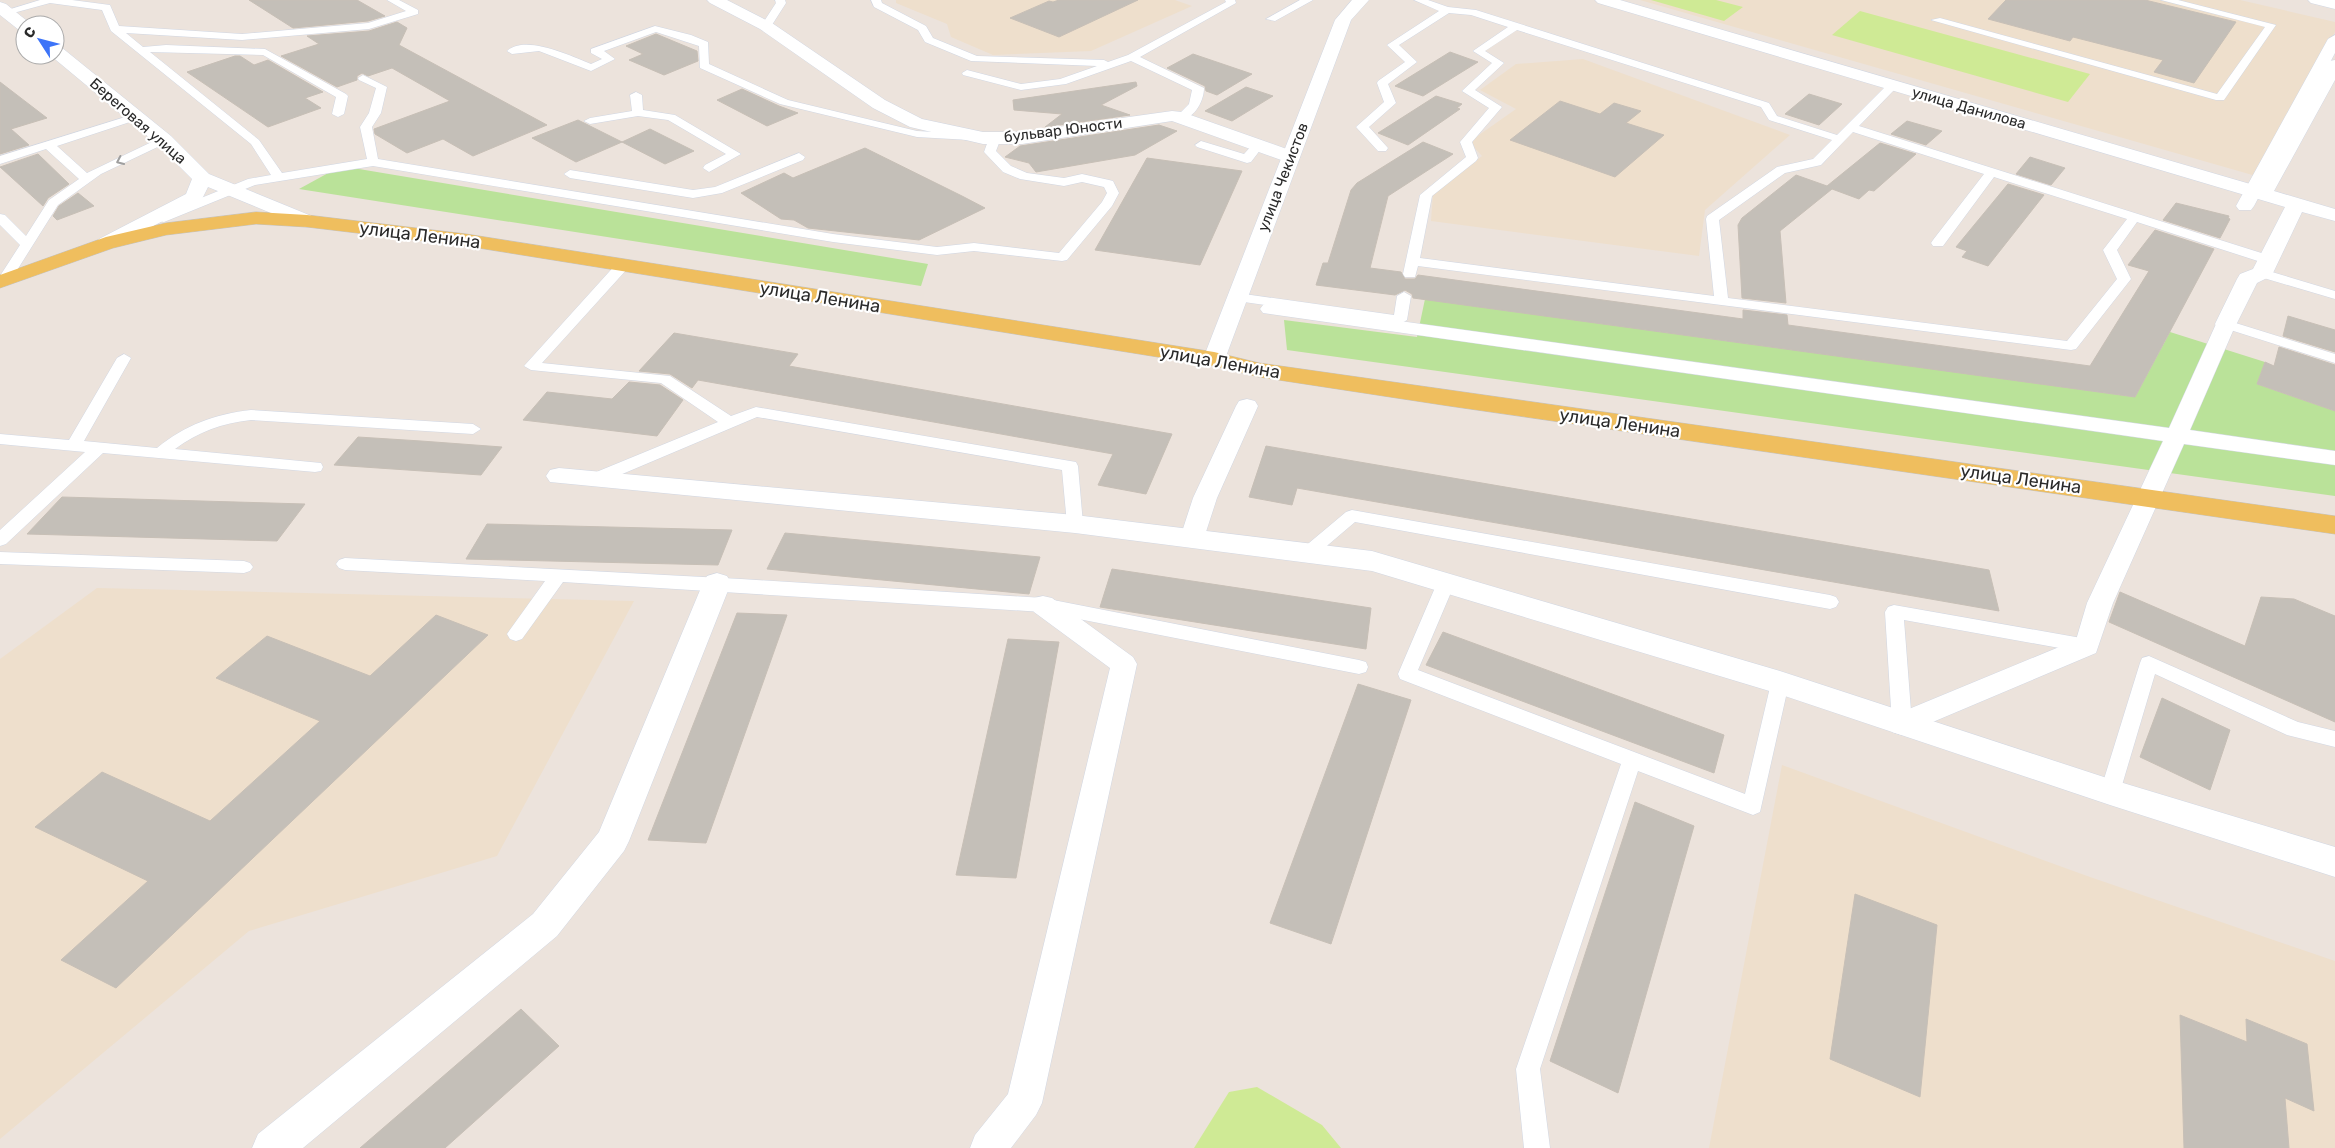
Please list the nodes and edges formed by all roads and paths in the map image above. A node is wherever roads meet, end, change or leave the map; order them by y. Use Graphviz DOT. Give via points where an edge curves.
graph roads {
  1 [pos="48,0"];
  2 [pos="392,0"];
  3 [pos="715,0"];
  4 [pos="780,0"];
  5 [pos="876,0"];
  6 [pos="1230,0"];
  7 [pos="1308,0"];
  8 [pos="1361,0"];
  9 [pos="1419,0"];
  10 [pos="1603,0"];
  11 [pos="2166,0"];
  12 [pos="2316,0"];
  13 [pos="88,2"];
  14 [pos="2335,4"];
  15 [pos="3,10"];
  16 [pos="1448,10"];
  17 [pos="15,19"];
  18 [pos="1271,19"];
  19 [pos="1936,20"];
  20 [pos="766,26"];
  21 [pos="1516,26"];
  22 [pos="115,30"];
  23 [pos="2335,39"];
  24 [pos="141,50"];
  25 [pos="512,50"];
  26 [pos="1132,58"];
  27 [pos="65,59"];
  28 [pos="1112,63"];
  29 [pos="2335,65"];
  30 [pos="966,73"];
  31 [pos="363,78"];
  32 [pos="1893,85"];
  33 [pos="636,95"];
  34 [pos="638,113"];
  35 [pos="338,114"];
  36 [pos="1182,116"];
  37 [pos="135,117"];
  38 [pos="590,121"];
  39 [pos="1852,128"];
  40 [pos="989,138"];
  41 [pos="1839,139"];
  42 [pos="164,140"];
  43 [pos="49,145"];
  44 [pos="1258,145"];
  45 [pos="1201,146"];
  46 [pos="1382,148"];
  47 [pos="1291,157"];
  48 [pos="799,158"];
  49 [pos="0,160"];
  50 [pos="373,162"];
  51 [pos="709,168"];
  52 [pos="1992,172"];
  53 [pos="570,174"];
  54 [pos="202,178"];
  55 [pos="279,178"];
  56 [pos="86,179"];
  57 [pos="232,189"];
  58 [pos="2253,197"];
  59 [pos="2296,204"];
  60 [pos="2335,215"];
  61 [pos="0,218"];
  62 [pos="2134,218"];
  63 [pos="307,221"];
  64 [pos="106,243"];
  65 [pos="1938,243"];
  66 [pos="27,244"];
  67 [pos="623,265"];
  68 [pos="2266,266"];
  69 [pos="2,281"];
  70 [pos="2335,295"];
  71 [pos="1404,296"];
  72 [pos="1237,297"];
  73 [pos="1721,299"];
  74 [pos="1270,309"];
  75 [pos="2226,324"];
  76 [pos="124,358"];
  77 [pos="2335,358"];
  78 [pos="1214,359"];
  79 [pos="1247,406"];
  80 [pos="729,422"];
  81 [pos="473,429"];
  82 [pos="2176,436"];
  83 [pos="0,439"];
  84 [pos="73,446"];
  85 [pos="99,448"];
  86 [pos="160,453"];
  87 [pos="2335,458"];
  88 [pos="315,467"];
  89 [pos="559,476"];
  90 [pos="595,479"];
  91 [pos="2150,497"];
  92 [pos="1075,524"];
  93 [pos="2335,525"];
  94 [pos="1192,538"];
  95 [pos="0,540"];
  96 [pos="1309,552"];
  97 [pos="0,558"];
  98 [pos="345,564"];
  99 [pos="244,567"];
  100 [pos="559,575"];
  101 [pos="717,583"];
  102 [pos="1446,583"];
  103 [pos="1830,602"];
  104 [pos="1043,605"];
  105 [pos="516,634"];
  106 [pos="2087,646"];
  107 [pos="1359,667"];
  108 [pos="1780,683"];
  109 [pos="1902,724"];
  110 [pos="2335,739"];
  111 [pos="1632,760"];
  112 [pos="2110,792"];
  113 [pos="2335,862"];
  114 [pos="272,1148"];
  115 [pos="988,1148"];
  116 [pos="1537,1148"];
  1 -- 13 [label="lane"];
  1 -- 15 [label="lane"];
  2 -- 22 [label="lane" via="414,12 369,26 242,37"];
  3 -- 20 [label="street, бульвар Юности"];
  4 -- 20 [label="lane" via="775,16"];
  5 -- 28 [label="lane" via="878,5 922,28 929,40 975,60"];
  6 -- 26 [label="lane" via="1231,3"];
  7 -- 18 [label="lane"];
  8 -- 47 [label="street, улица Чекистов" via="1343,20"];
  9 -- 16 [label="lane"];
  10 -- 32 [label="street, улица Данилова"];
  11 -- 19 [label="lane" via="2270,25 2220,98"];
  12 -- 14 [label="street"];
  13 -- 22 [label="lane" via="106,7"];
  15 -- 17 [label="street"];
  16 -- 21 [label="lane" via="1472,12"];
  16 -- 46 [label="lane" via="1392,45 1412,62 1382,83 1390,102 1362,126"];
  20 -- 40 [label="street, бульвар Юности" via="879,104 916,123"];
  21 -- 41 [label="lane" via="1766,105 1773,118"];
  21 -- 73 [label="lane" via="1478,51 1499,63 1468,91 1496,107 1466,142 1472,158 1426,195 1411,267"];
  22 -- 24 [label="lane"];
  23 -- 58 [label="street"];
  24 -- 35 [label="lane" via="265,52 342,96"];
  24 -- 55 [label="lane" via="255,142"];
  25 -- 40 [label="lane" via="540,48 591,68 610,59 595,51 655,29 704,44 704,66 784,102 916,134"];
  26 -- 28 [label="lane"];
  26 -- 36 [label="lane" via="1198,88 1199,96 1194,107"];
  27 -- 37 [label="street, Береговая улица"];
  28 -- 30 [label="lane" via="1062,82 1021,87"];
  29 -- 58 [label="street"];
  31 -- 50 [label="lane" via="382,87 375,113 366,127"];
  32 -- 39 [label="lane"];
  32 -- 58 [label="street, улица Данилова"];
  33 -- 34 [label="lane"];
  34 -- 38 [label="lane"];
  34 -- 51 [label="lane" via="671,117 736,154"];
  36 -- 40 [label="street, бульвар Юности" via="1154,117 1022,138"];
  36 -- 44 [label="street, бульвар Юности"];
  37 -- 42 [label="street, Береговая улица"];
  37 -- 43 [label="lane"];
  39 -- 41 [label="lane"];
  39 -- 52 [label="lane"];
  40 -- 50 [label="lane" via="990,152 1008,169 1024,176 1056,181 1082,178 1109,184 1113,193 1108,203 1062,257 974,247 937,251 833,238"];
  41 -- 73 [label="lane" via="1817,162 1781,170 1712,219"];
  42 -- 54 [label="street, Береговая улица"];
  42 -- 56 [label="lane, one-way"];
  43 -- 49 [label="lane"];
  43 -- 56 [label="lane"];
  44 -- 45 [label="lane" via="1246,159"];
  44 -- 47 [label="street, бульвар Юности"];
  47 -- 72 [label="street, улица Чекистов"];
  48 -- 53 [label="lane" via="718,190 693,194"];
  50 -- 55 [label="lane"];
  52 -- 62 [label="lane"];
  52 -- 65 [label="lane"];
  54 -- 57 [label="street, Береговая улица"];
  54 -- 64 [label="street, улица Ленина" via="194,197"];
  55 -- 57 [label="lane"];
  56 -- 66 [label="lane" via="53,203"];
  57 -- 63 [label="street, Береговая улица"];
  57 -- 64 [label="lane"];
  58 -- 59 [label="street, улица Данилова"];
  59 -- 60 [label="street, улица Данилова"];
  59 -- 68 [label="street"];
  61 -- 66 [label="lane"];
  62 -- 68 [label="lane"];
  62 -- 73 [label="lane" via="2110,250 2124,279 2071,346"];
  63 -- 64 [label="main road, улица Ленина" via="256,218 209,222"];
  63 -- 67 [label="main road, улица Ленина" via="466,240"];
  64 -- 69 [label="main road, улица Ленина"];
  66 -- 69 [label="lane"];
  67 -- 78 [label="main road, улица Ленина"];
  67 -- 80 [label="lane" via="531,366 665,379"];
  68 -- 70 [label="lane"];
  68 -- 75 [label="street" via="2248,279"];
  71 -- 72 [label="lane" via="1400,320"];
  72 -- 78 [label="street, улица Чекистов"];
  74 -- 82 [label="street"];
  75 -- 77 [label="lane"];
  75 -- 82 [label="street"];
  76 -- 84 [label="lane"];
  78 -- 91 [label="main road, улица Ленина" via="1259,370 1450,400"];
  79 -- 94 [label="street" via="1205,498"];
  80 -- 90 [label="lane"];
  80 -- 92 [label="lane" via="756,412 1070,466"];
  81 -- 86 [label="lane" via="251,415 225,418 200,426 177,438"];
  82 -- 87 [label="street"];
  82 -- 91 [label="street"];
  83 -- 84 [label="lane"];
  84 -- 85 [label="lane"];
  85 -- 86 [label="lane"];
  85 -- 95 [label="lane"];
  86 -- 88 [label="lane"];
  89 -- 90 [label="street"];
  90 -- 92 [label="street"];
  91 -- 93 [label="main road, улица Ленина"];
  91 -- 106 [label="street" via="2100,603"];
  92 -- 94 [label="street"];
  94 -- 96 [label="street"];
  96 -- 102 [label="street" via="1372,560"];
  96 -- 103 [label="lane" via="1352,516"];
  97 -- 99 [label="lane"];
  98 -- 100 [label="lane"];
  100 -- 101 [label="lane"];
  100 -- 105 [label="lane"];
  101 -- 104 [label="lane"];
  101 -- 114 [label="street" via="612,841 545,925"];
  102 -- 108 [label="street"];
  102 -- 111 [label="lane" via="1408,674"];
  104 -- 107 [label="lane"];
  104 -- 115 [label="street" via="1124,664 1024,1103"];
  106 -- 109 [label="street"];
  106 -- 109 [label="lane" via="1894,612"];
  108 -- 109 [label="street"];
  108 -- 111 [label="lane" via="1753,806"];
  109 -- 112 [label="street"];
  110 -- 112 [label="lane" via="2294,729 2149,663"];
  111 -- 116 [label="lane" via="1528,1069"];
  112 -- 113 [label="street"];
}
